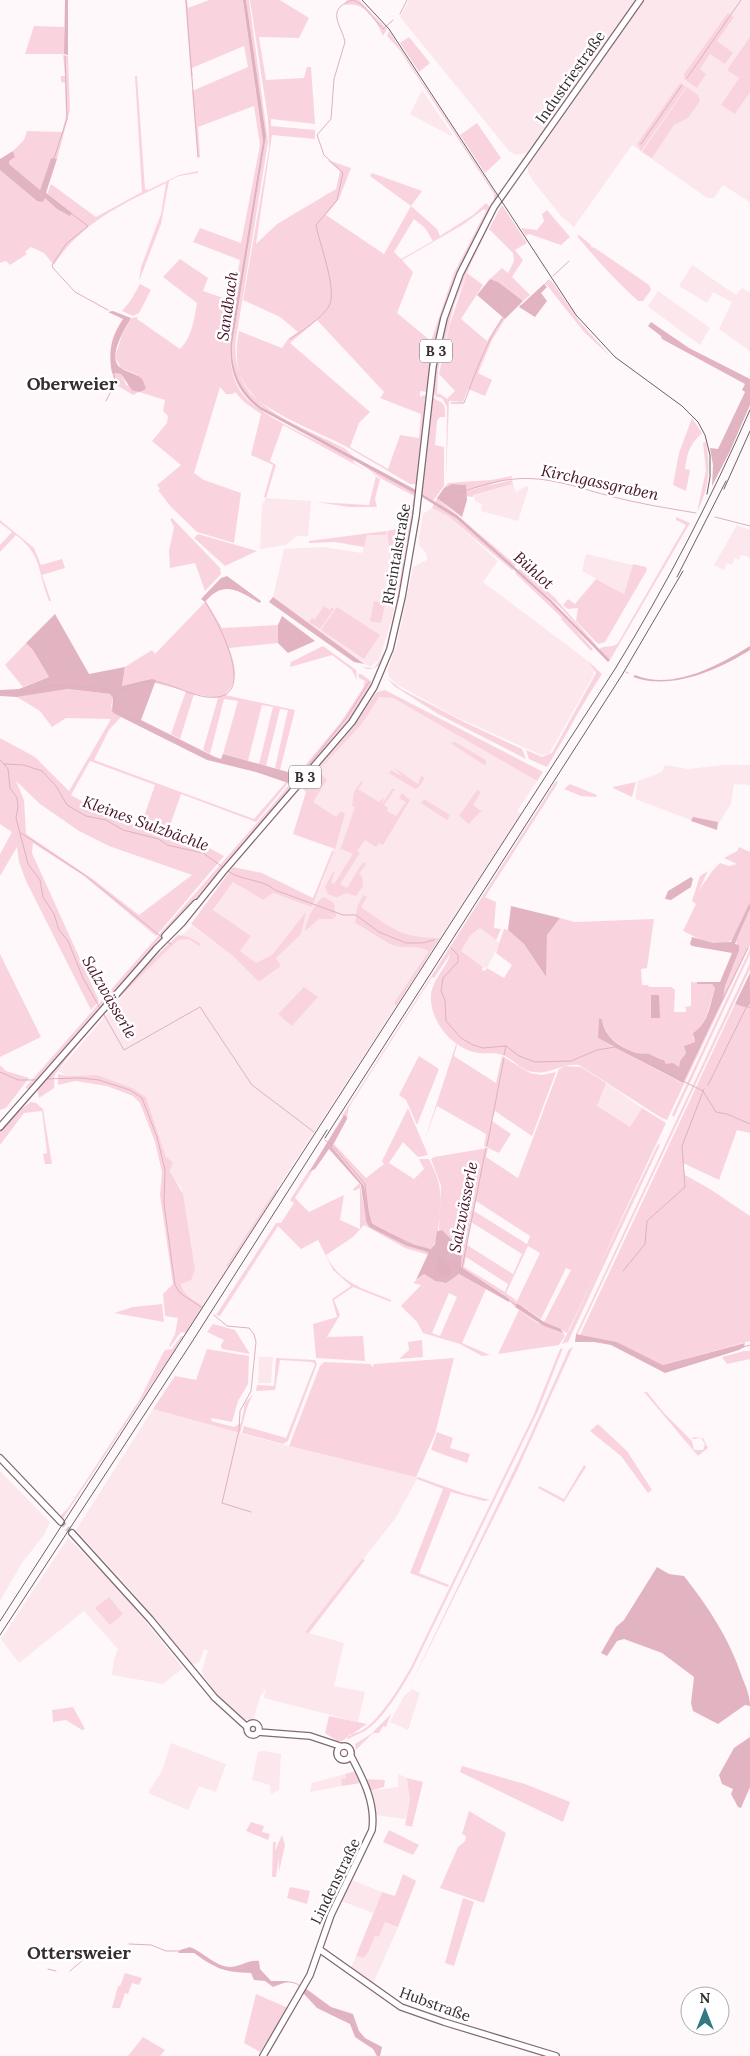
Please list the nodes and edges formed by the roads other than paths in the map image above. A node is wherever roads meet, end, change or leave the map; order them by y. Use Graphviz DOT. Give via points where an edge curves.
graph roads {
  1 [pos="640,0"];
  2 [pos="520,169"];
  3 [pos="0,1127"];
  4 [pos="0,1458"];
  5 [pos="61,1522"];
  6 [pos="72,1533"];
  7 [pos="248,1725"];
  8 [pos="258,1730"];
  9 [pos="338,1748"];
  10 [pos="349,1758"];
  11 [pos="320,1945"];
  12 [pos="263,2056"];
  13 [pos="556,2056"];
  1 -- 2 [label="main road, Industriestraße / B 3"];
  2 -- 3 [label="main road, Rheintalstraße / B 3" via="475,240 444,318 432,376 407,572 394,634 374,686 352,722"];
  4 -- 5 [label="main road"];
  6 -- 7 [label="main road" via="139,1606 215,1698 233,1717"];
  7 -- 8 [label="main road" via="254,1723"];
  7 -- 8 [label="main road" via="247,1732 251,1735"];
  8 -- 9 [label="main road" via="310,1736"];
  9 -- 10 [label="main road" via="340,1759"];
  9 -- 10 [label="main road" via="349,1747"];
  10 -- 11 [label="main road, Lindenstraße" via="357,1767 370,1800 372,1830"];
  11 -- 12 [label="main road, Lindenstraße" via="310,1975"];
  11 -- 13 [label="main road, Hubstraße" via="326,1954 401,2007"];
}
